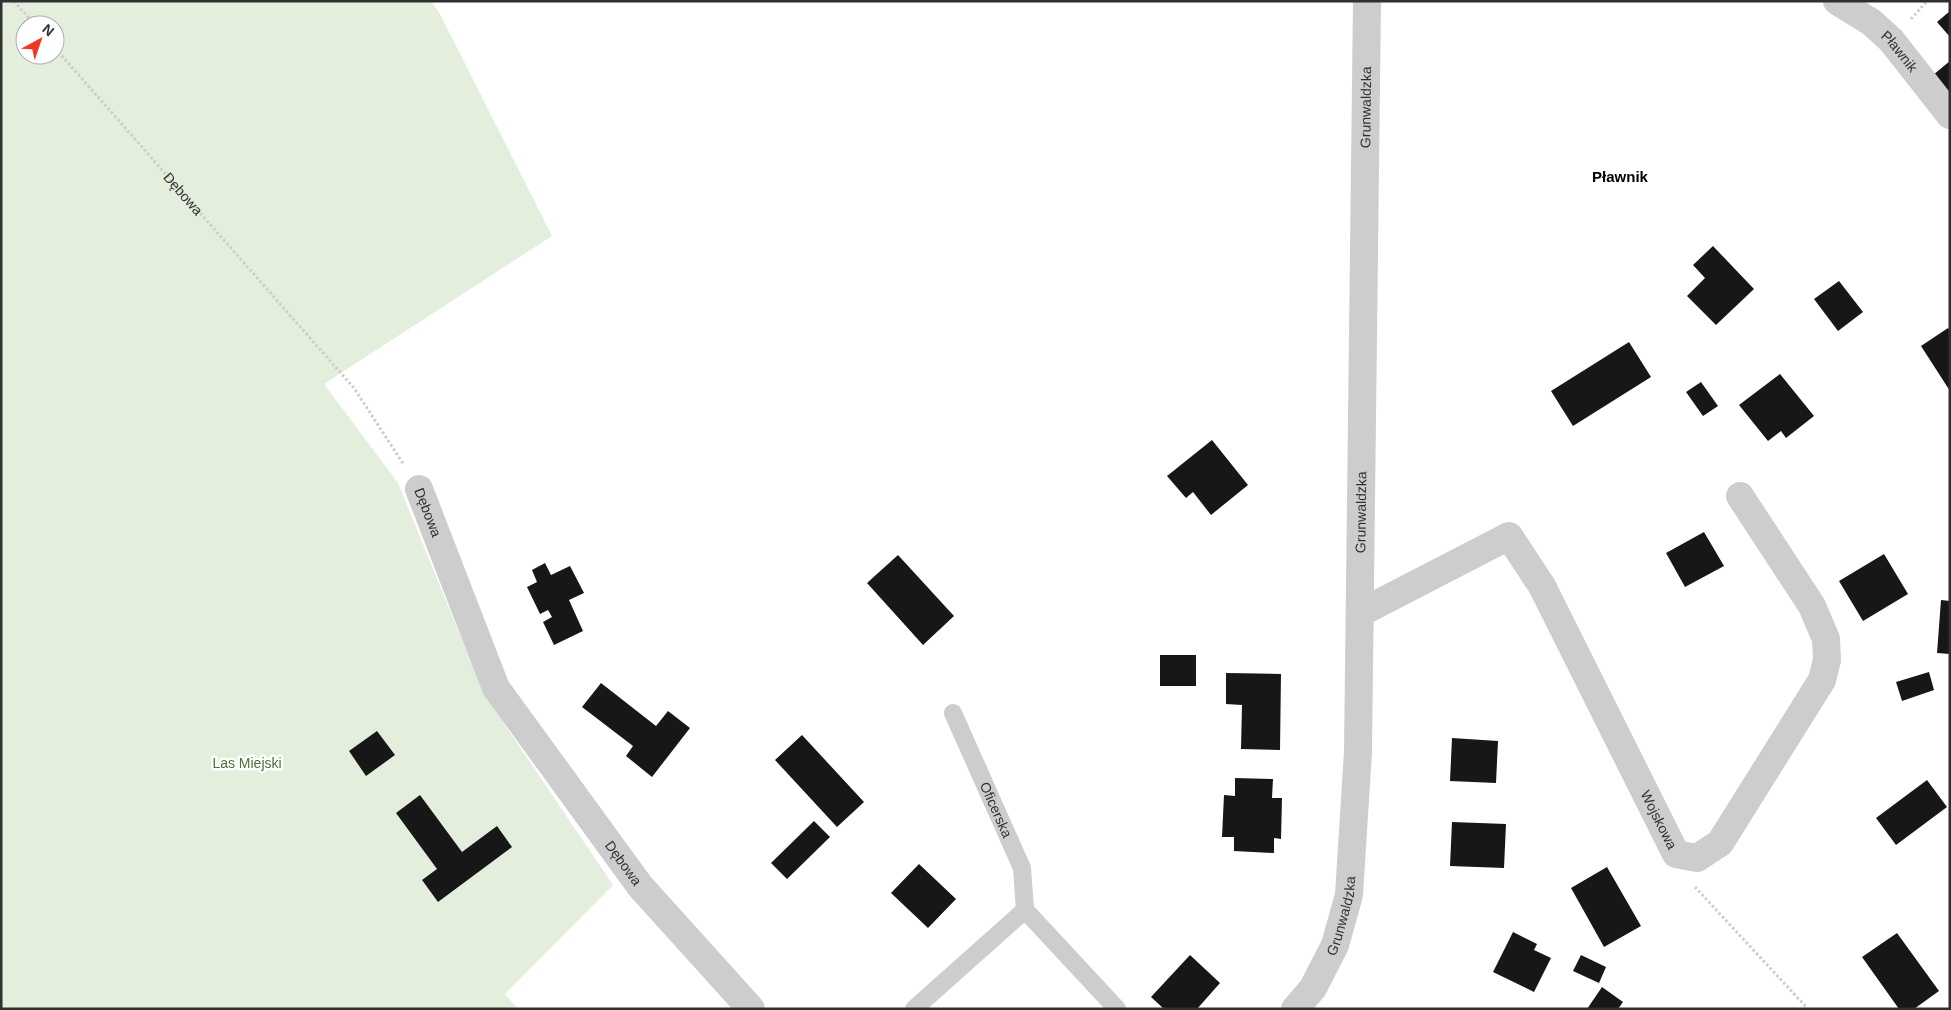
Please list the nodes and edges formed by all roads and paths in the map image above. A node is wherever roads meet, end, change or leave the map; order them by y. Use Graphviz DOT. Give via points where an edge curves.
graph roads {
  1 [pos="14,1"];
  2 [pos="1367,1"];
  3 [pos="1837,1"];
  4 [pos="26,15"];
  5 [pos="65,59"];
  6 [pos="1950,115"];
  7 [pos="419,489"];
  8 [pos="1740,496"];
  9 [pos="1360,614"];
  10 [pos="953,713"];
  11 [pos="1676,854"];
  12 [pos="1025,910"];
  13 [pos="751,1009"];
  14 [pos="914,1009"];
  15 [pos="1117,1009"];
  16 [pos="1295,1009"];
  17 [pos="1808,1009"];
  1 -- 4 [label="path"];
  2 -- 9 [label="street, Grunwaldzka"];
  3 -- 6 [label="street, Pławnik" via="1871,22 1892,40"];
  5 -- 7 [label="path, Dębowa" via="354,388"];
  7 -- 13 [label="street, Dębowa" via="496,688 640,886"];
  8 -- 11 [label="street, Wojskowa" via="1812,606 1826,639 1827,660 1822,680 1720,843 1697,858"];
  9 -- 11 [label="street, Wojskowa" via="1510,536 1542,586"];
  9 -- 16 [label="street, Grunwaldzka" via="1358,752 1349,896 1336,945 1313,988"];
  10 -- 12 [label="lane, Oficerska" via="1022,868"];
  11 -- 17 [label="path" via="1694,886"];
  12 -- 14 [label="lane"];
  12 -- 15 [label="lane"];
}
